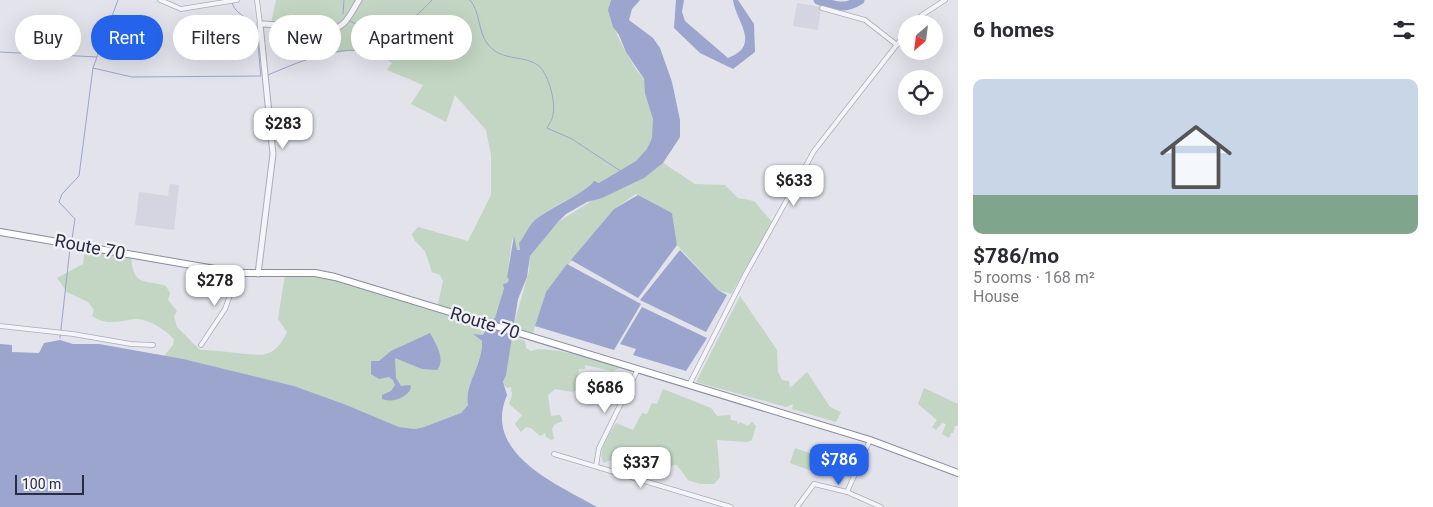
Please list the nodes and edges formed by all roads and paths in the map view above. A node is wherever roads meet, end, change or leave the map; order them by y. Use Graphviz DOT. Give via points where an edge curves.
graph roads {
  1 [pos="160,0"];
  2 [pos="172,0"];
  3 [pos="237,0"];
  4 [pos="257,0"];
  5 [pos="358,0"];
  6 [pos="945,0"];
  7 [pos="173,7"];
  8 [pos="822,8"];
  9 [pos="922,15"];
  10 [pos="260,24"];
  11 [pos="897,44"];
  12 [pos="0,232"];
  13 [pos="238,273"];
  14 [pos="258,274"];
  15 [pos="0,326"];
  16 [pos="153,345"];
  17 [pos="200,345"];
  18 [pos="638,369"];
  19 [pos="689,385"];
  20 [pos="870,440"];
  21 [pos="554,454"];
  22 [pos="596,466"];
  23 [pos="958,473"];
  24 [pos="846,492"];
  25 [pos="731,507"];
  26 [pos="797,507"];
  27 [pos="881,507"];
  1 -- 7 [label="street"];
  2 -- 7 [label="street"];
  3 -- 7 [label="street" via="181,9"];
  4 -- 10 [label="street"];
  5 -- 10 [label="street" via="343,24 330,31"];
  6 -- 9 [label="street"];
  8 -- 11 [label="street" via="865,20"];
  10 -- 14 [label="street" via="273,154"];
  11 -- 19 [label="street" via="814,151"];
  12 -- 13 [label="highway, Route 70"];
  13 -- 14 [label="highway, Route 70"];
  13 -- 17 [label="street" via="225,309"];
  14 -- 18 [label="highway, Route 70" via="335,277"];
  15 -- 16 [label="street"];
  18 -- 19 [label="highway, Route 70"];
  18 -- 22 [label="street" via="599,448"];
  19 -- 20 [label="highway, Route 70"];
  20 -- 23 [label="highway, Route 70"];
  20 -- 24 [label="street"];
  21 -- 22 [label="street"];
  22 -- 25 [label="street"];
  24 -- 26 [label="street" via="814,484"];
  24 -- 27 [label="street"];
}
